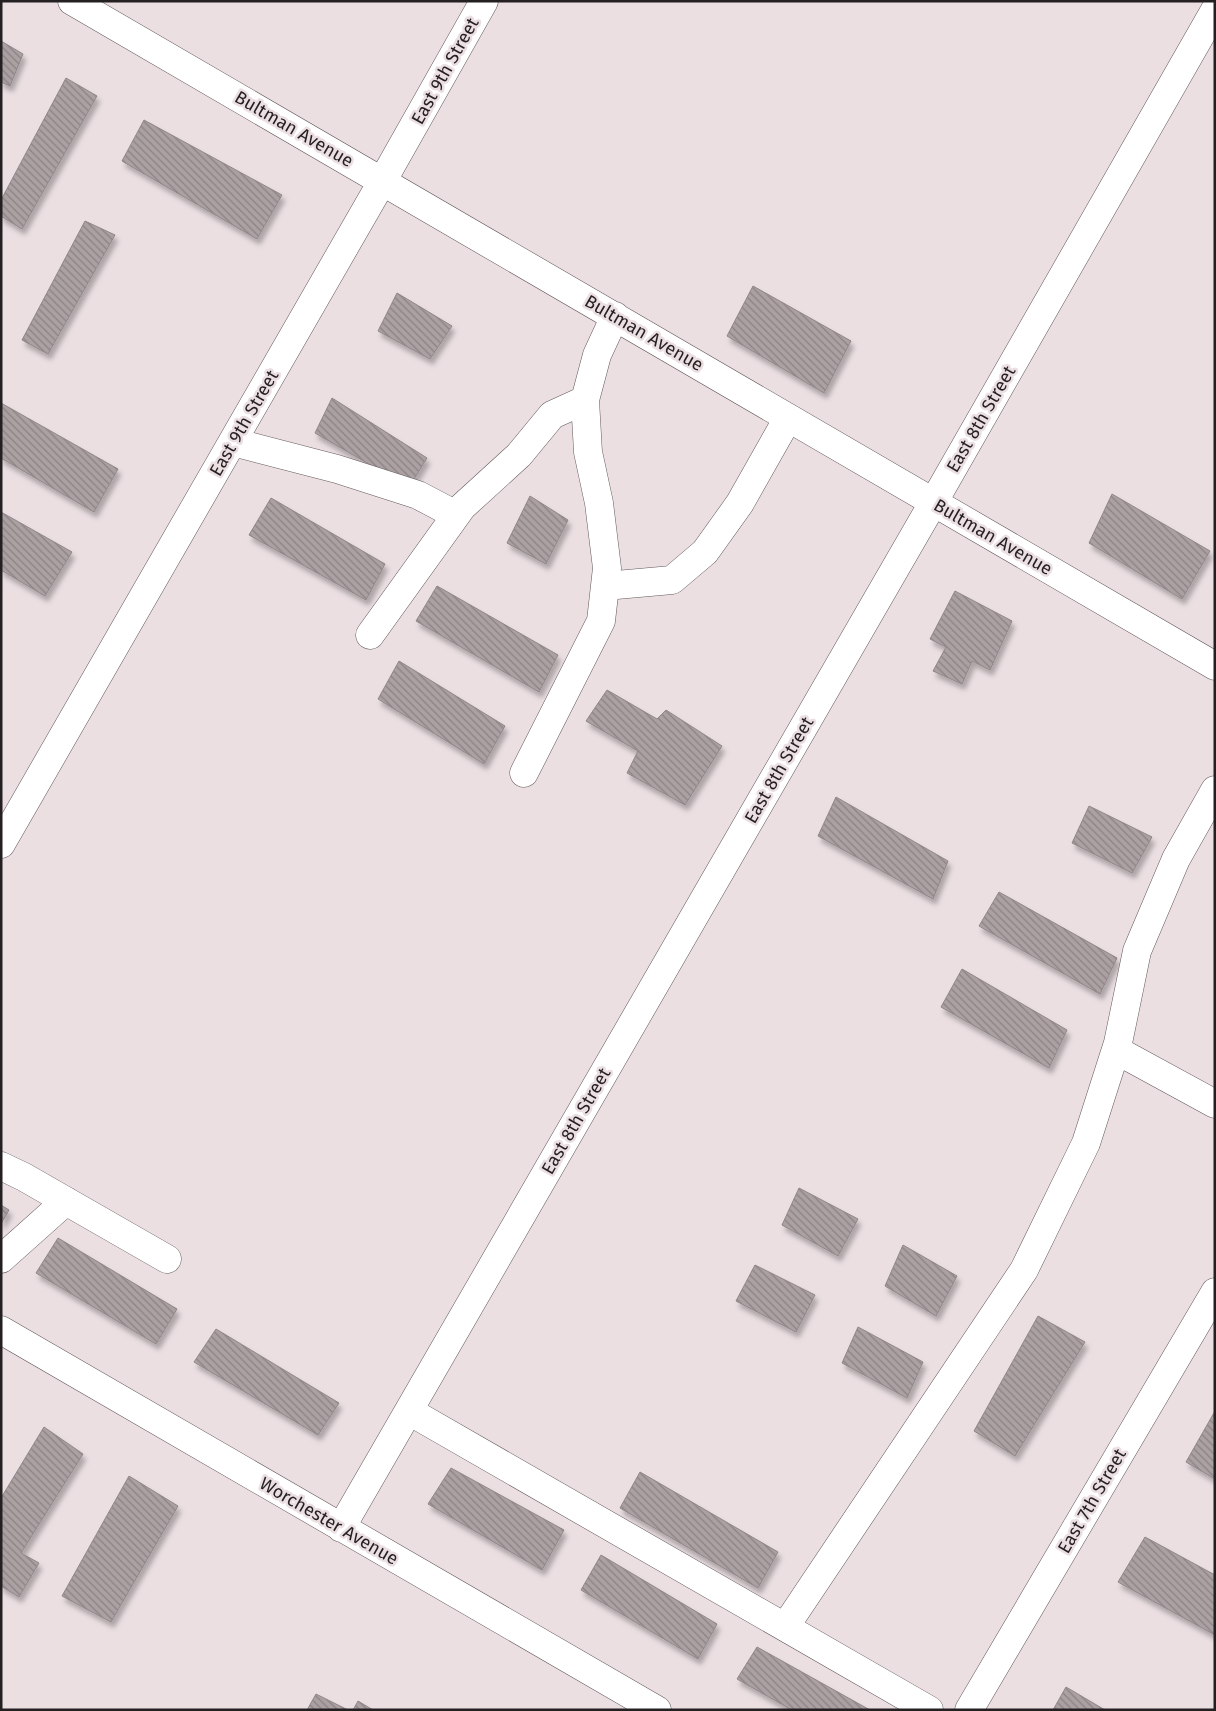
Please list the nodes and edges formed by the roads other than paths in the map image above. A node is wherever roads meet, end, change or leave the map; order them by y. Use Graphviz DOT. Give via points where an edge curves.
graph roads {
  1 [pos="72,1"];
  2 [pos="484,1"];
  3 [pos="1215,10"];
  4 [pos="383,180"];
  5 [pos="615,316"];
  6 [pos="585,400"];
  7 [pos="788,418"];
  8 [pos="232,442"];
  9 [pos="933,503"];
  10 [pos="456,514"];
  11 [pos="605,586"];
  12 [pos="370,635"];
  13 [pos="1215,666"];
  14 [pos="524,773"];
  15 [pos="1215,790"];
  16 [pos="1,844"];
  17 [pos="1116,1050"];
  18 [pos="1215,1104"];
  19 [pos="1,1166"];
  20 [pos="66,1201"];
  21 [pos="1,1259"];
  22 [pos="167,1259"];
  23 [pos="1215,1292"];
  24 [pos="1,1330"];
  25 [pos="409,1411"];
  26 [pos="341,1528"];
  27 [pos="785,1627"];
  28 [pos="657,1710"];
  29 [pos="929,1710"];
  30 [pos="969,1710"];
  1 -- 4 [label="street, Bultman Avenue"];
  2 -- 4 [label="street, East 9th Street"];
  3 -- 9 [label="street, East 8th Street"];
  4 -- 5 [label="street, Bultman Avenue"];
  4 -- 8 [label="street, East 9th Street"];
  5 -- 6 [label="street" via="597,356"];
  5 -- 7 [label="street, Bultman Avenue"];
  6 -- 10 [label="street" via="552,415 519,455"];
  6 -- 11 [label="street" via="588,452 599,503 607,568"];
  7 -- 9 [label="street, Bultman Avenue"];
  7 -- 11 [label="street" via="740,503 705,552 672,580"];
  8 -- 10 [label="street" via="337,469 418,495"];
  8 -- 16 [label="street, East 9th Street"];
  9 -- 13 [label="street, Bultman Avenue"];
  9 -- 25 [label="street, East 8th Street"];
  10 -- 12 [label="street"];
  11 -- 14 [label="street" via="601,621"];
  15 -- 17 [label="street" via="1176,859 1137,951"];
  17 -- 18 [label="street"];
  17 -- 27 [label="street" via="1086,1143 1024,1270"];
  19 -- 20 [label="street"];
  20 -- 21 [label="street"];
  20 -- 22 [label="street"];
  23 -- 30 [label="street, East 7th Street"];
  24 -- 26 [label="street, Worchester Avenue"];
  25 -- 26 [label="street, East 8th Street"];
  25 -- 27 [label="street"];
  26 -- 28 [label="street, Worchester Avenue"];
  27 -- 29 [label="street"];
}
